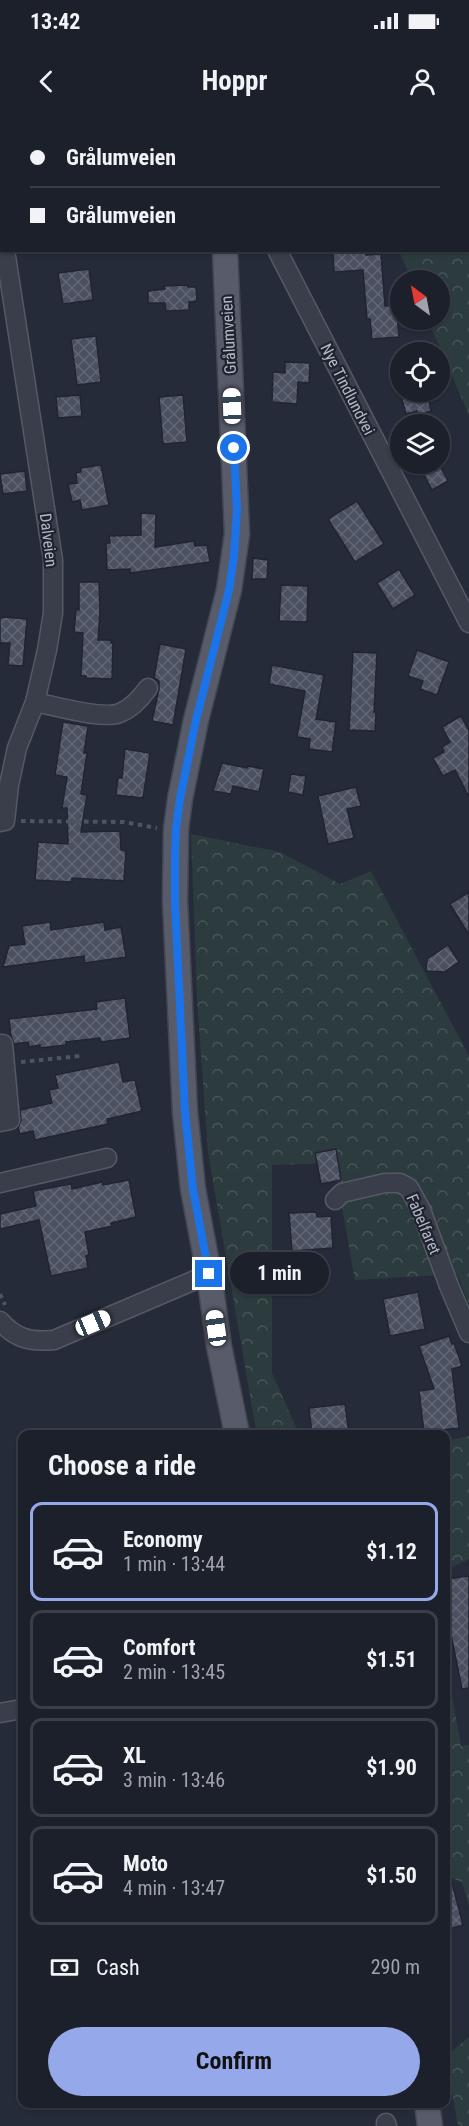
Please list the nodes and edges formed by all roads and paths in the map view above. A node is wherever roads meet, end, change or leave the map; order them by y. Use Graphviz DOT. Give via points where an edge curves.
graph roads {
  1 [pos="5,252"];
  2 [pos="225,252"];
  3 [pos="278,252"];
  4 [pos="469,622"];
  5 [pos="148,688"];
  6 [pos="35,702"];
  7 [pos="3,821"];
  8 [pos="176,829"];
  9 [pos="0,1044"];
  10 [pos="80,1056"];
  11 [pos="6,1064"];
  12 [pos="4,1085"];
  13 [pos="0,1122"];
  14 [pos="107,1158"];
  15 [pos="0,1183"];
  16 [pos="335,1200"];
  17 [pos="209,1274"];
  18 [pos="0,1321"];
  19 [pos="469,1333"];
  20 [pos="236,1430"];
  21 [pos="18,1710"];
  22 [pos="0,1713"];
  23 [pos="428,2108"];
  24 [pos="430,2126"];
  1 -- 6 [label="street, Dalveien" via="53,560 53,613"];
  2 -- 8 [label="main road, Grålumveien" via="237,534 229,590 196,720"];
  3 -- 4 [label="street, Nye Tindlundvei"];
  5 -- 6 [label="street" via="141,699 114,715"];
  6 -- 7 [label="street, Dalveien" via="17,748"];
  7 -- 8 [label="path" via="124,822 146,828"];
  8 -- 17 [label="main road, Grålumveien" via="175,901 185,1112 193,1189"];
  9 -- 11 [label="street"];
  10 -- 11 [label="path"];
  11 -- 12 [label="street"];
  12 -- 13 [label="street" via="10,1120"];
  14 -- 15 [label="street"];
  16 -- 19 [label="street, Fabelfaret" via="342,1193 384,1183 400,1183 409,1188"];
  17 -- 18 [label="street" via="54,1340 27,1339 14,1334"];
  17 -- 20 [label="main road, Grålumveien"];
  21 -- 22 [label="street"];
  23 -- 24 [label="main road"];
}
